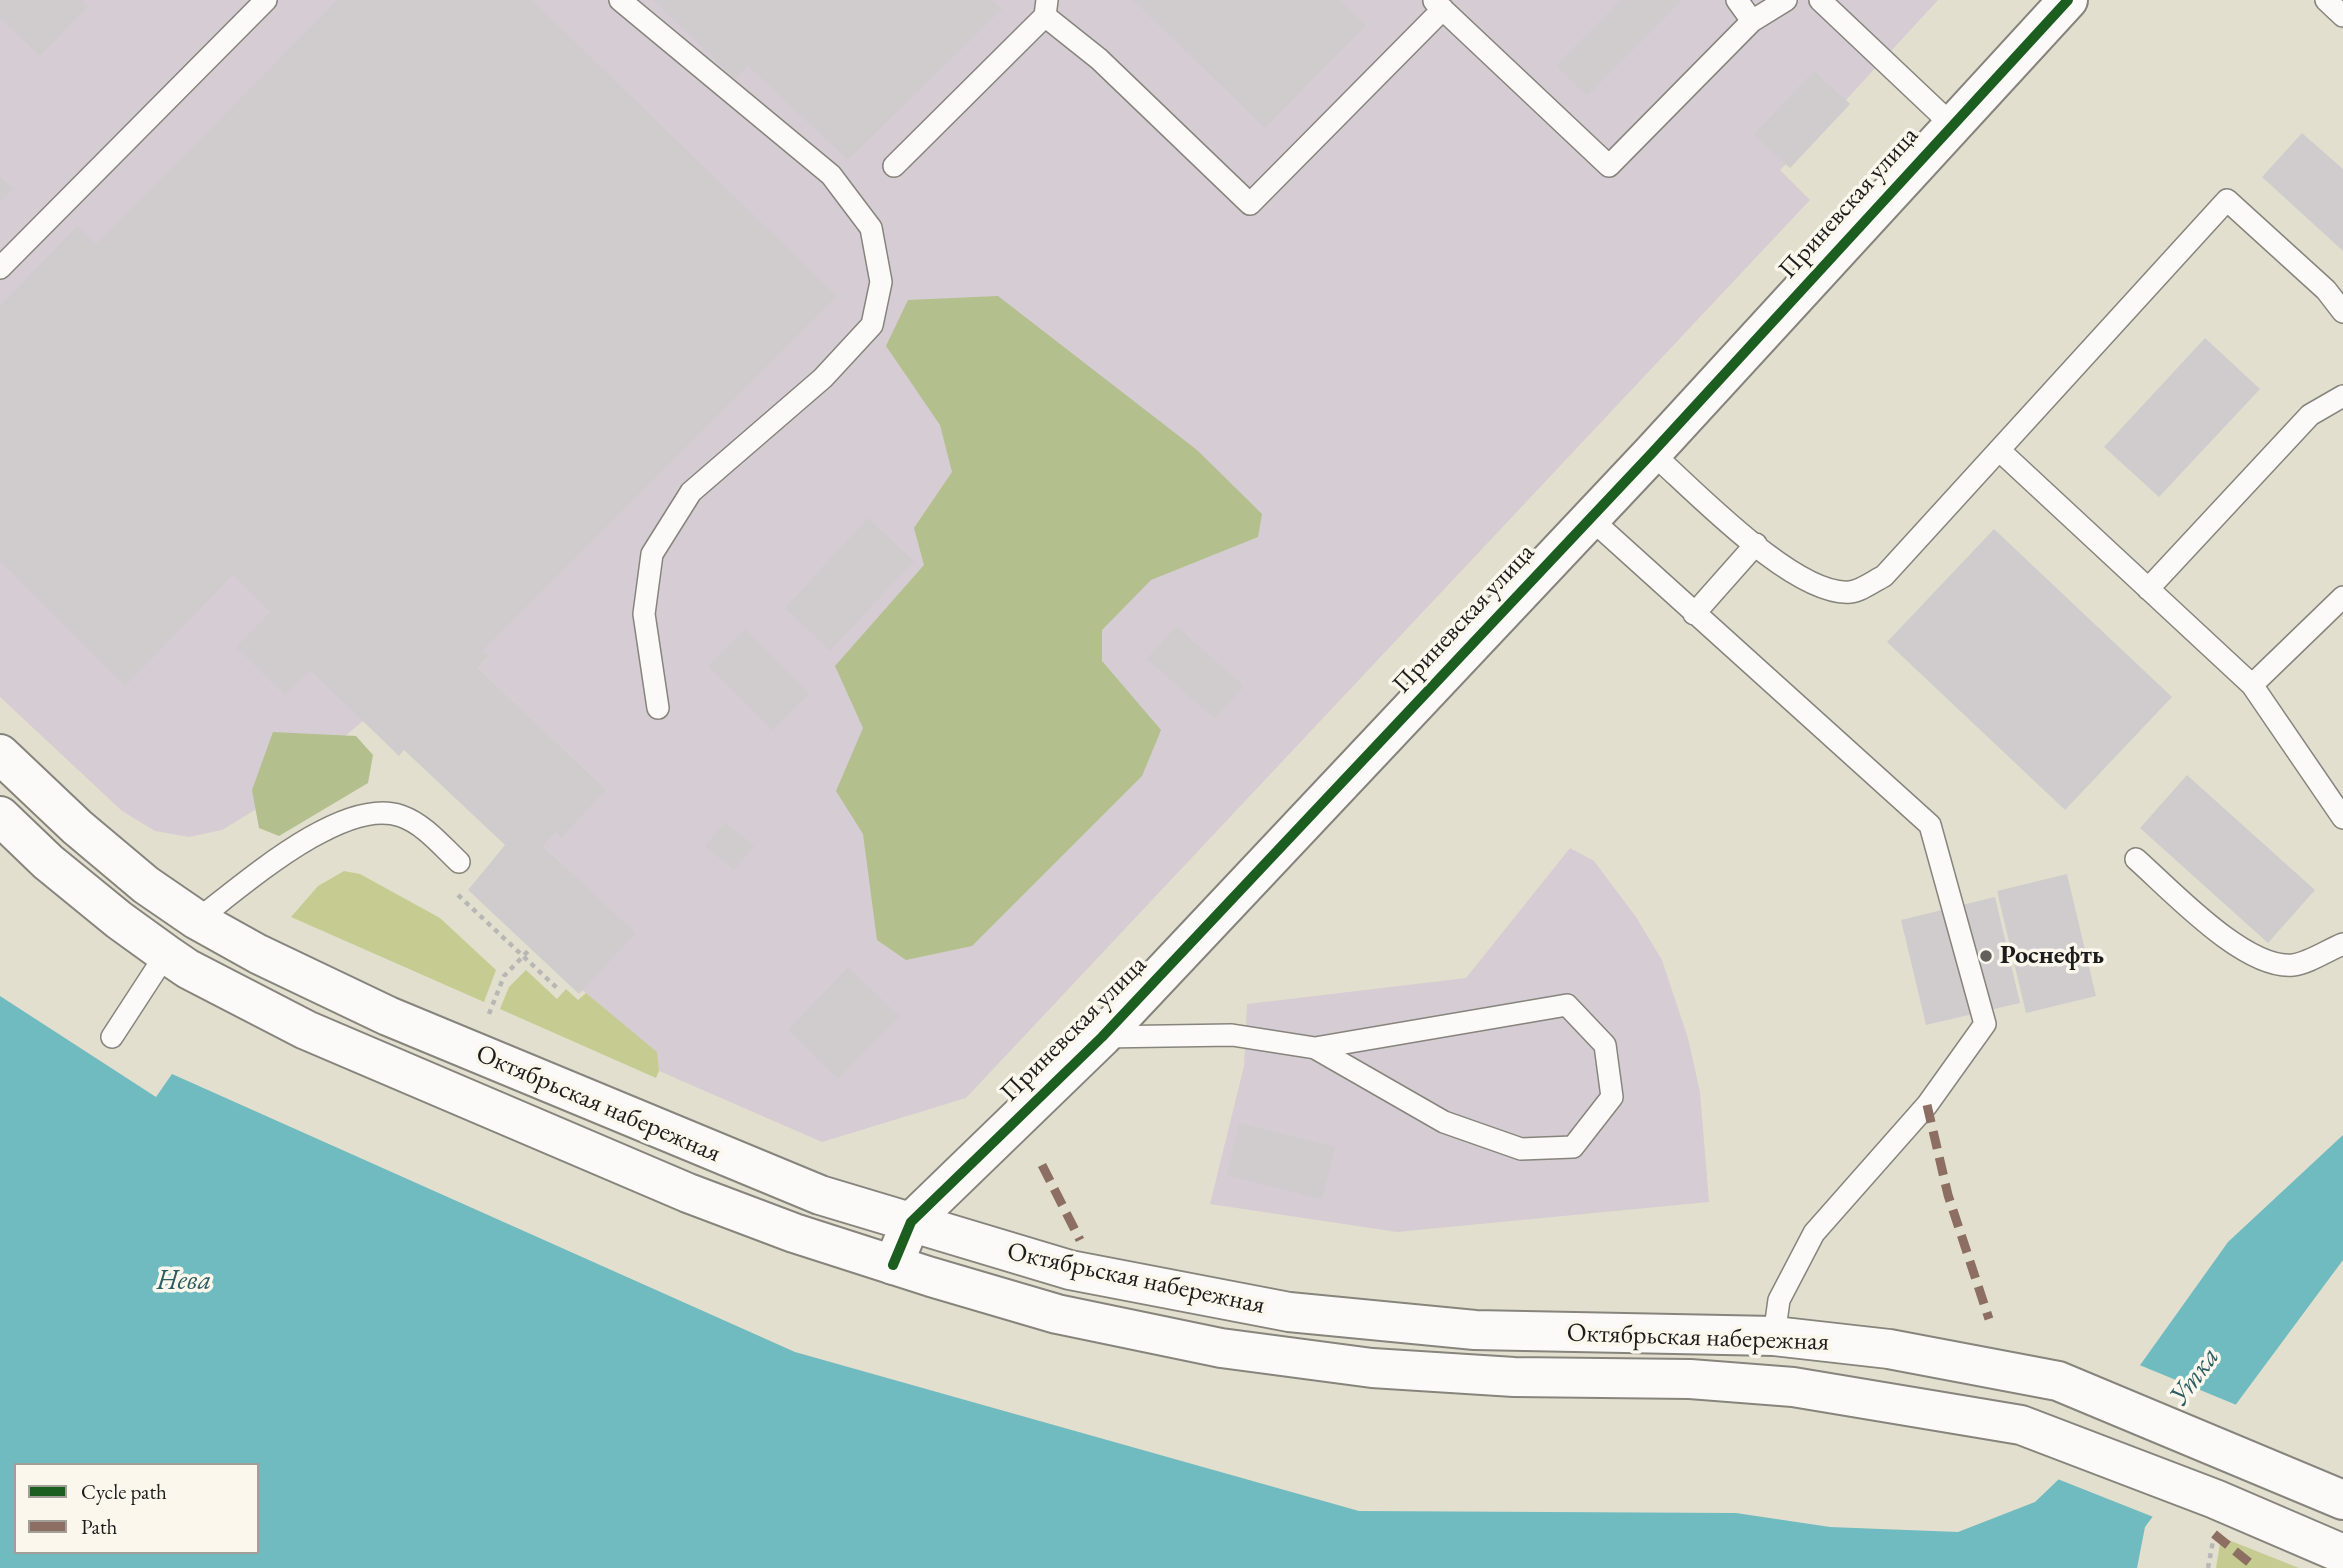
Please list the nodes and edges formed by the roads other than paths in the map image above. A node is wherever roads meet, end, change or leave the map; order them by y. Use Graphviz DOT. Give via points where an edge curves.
graph roads {
  1 [pos="266,0"];
  2 [pos="620,0"];
  3 [pos="1737,0"];
  4 [pos="1786,0"];
  5 [pos="1820,0"];
  6 [pos="2068,0"];
  7 [pos="2326,0"];
  8 [pos="1438,5"];
  9 [pos="1046,8"];
  10 [pos="2343,16"];
  11 [pos="1752,21"];
  12 [pos="1951,124"];
  13 [pos="894,166"];
  14 [pos="0,268"];
  15 [pos="2343,312"];
  16 [pos="2343,396"];
  17 [pos="1998,450"];
  18 [pos="1652,453"];
  19 [pos="1590,518"];
  20 [pos="1756,544"];
  21 [pos="2148,589"];
  22 [pos="2343,597"];
  23 [pos="1695,614"];
  24 [pos="2252,685"];
  25 [pos="657,708"];
  26 [pos="0,754"];
  27 [pos="0,816"];
  28 [pos="2343,818"];
  29 [pos="2136,859"];
  30 [pos="459,862"];
  31 [pos="197,920"];
  32 [pos="2343,944"];
  33 [pos="166,954"];
  34 [pos="112,1037"];
  35 [pos="1102,1037"];
  36 [pos="1315,1048"];
  37 [pos="911,1222"];
  38 [pos="894,1265"];
  39 [pos="1774,1336"];
  40 [pos="2343,1500"];
  41 [pos="2343,1554"];
  1 -- 14 [label="lane"];
  2 -- 25 [label="lane" via="831,175 871,228 881,282 872,325 823,378 691,492 652,554 644,614"];
  3 -- 11 [label="lane"];
  4 -- 11 [label="lane"];
  5 -- 12 [label="lane"];
  6 -- 12 [label="main road, Приневская улица"];
  7 -- 10 [label="lane"];
  8 -- 9 [label="lane" via="1250,204"];
  8 -- 11 [label="lane" via="1609,166"];
  9 -- 13 [label="lane"];
  12 -- 18 [label="main road, Приневская улица"];
  15 -- 17 [label="lane" via="2326,290 2227,200"];
  16 -- 21 [label="lane" via="2310,415"];
  17 -- 20 [label="lane" via="1884,576 1852,592 1821,589 1792,575"];
  17 -- 21 [label="lane"];
  18 -- 19 [label="main road, Приневская улица"];
  18 -- 20 [label="lane"];
  19 -- 23 [label="lane"];
  19 -- 35 [label="main road, Приневская улица"];
  20 -- 23 [label="lane"];
  21 -- 24 [label="lane"];
  22 -- 24 [label="lane"];
  23 -- 39 [label="lane" via="1930,825 1985,1024 1927,1105 1814,1233 1779,1300"];
  24 -- 28 [label="lane"];
  26 -- 31 [label="main road, Октябрьская набережная" via="136,877"];
  27 -- 33 [label="main road, Октябрьская набережная" via="99,904"];
  29 -- 32 [label="lane" via="2234,946 2263,961 2294,965"];
  30 -- 31 [label="lane" via="417,823 397,814 355,816 309,836"];
  31 -- 37 [label="main road, Октябрьская набережная" via="388,1016 821,1195"];
  33 -- 34 [label="lane"];
  33 -- 38 [label="main road, Октябрьская набережная" via="306,1030 452,1093 688,1193"];
  35 -- 36 [label="lane" via="1232,1035"];
  35 -- 37 [label="main road, Приневская улица"];
  36 -- 36 [label="lane" via="1444,1122 1521,1149 1573,1147 1612,1097 1605,1045 1567,1005"];
  37 -- 38 [label="main road, Приневская улица"];
  37 -- 39 [label="main road, Октябрьская набережная" via="1070,1270 1289,1312 1475,1330"];
  38 -- 41 [label="main road, Октябрьская набережная" via="1057,1314 1221,1349 1385,1369 1793,1387 2021,1425"];
  39 -- 40 [label="main road, Октябрьская набережная" via="1889,1349 2058,1381"];
}
